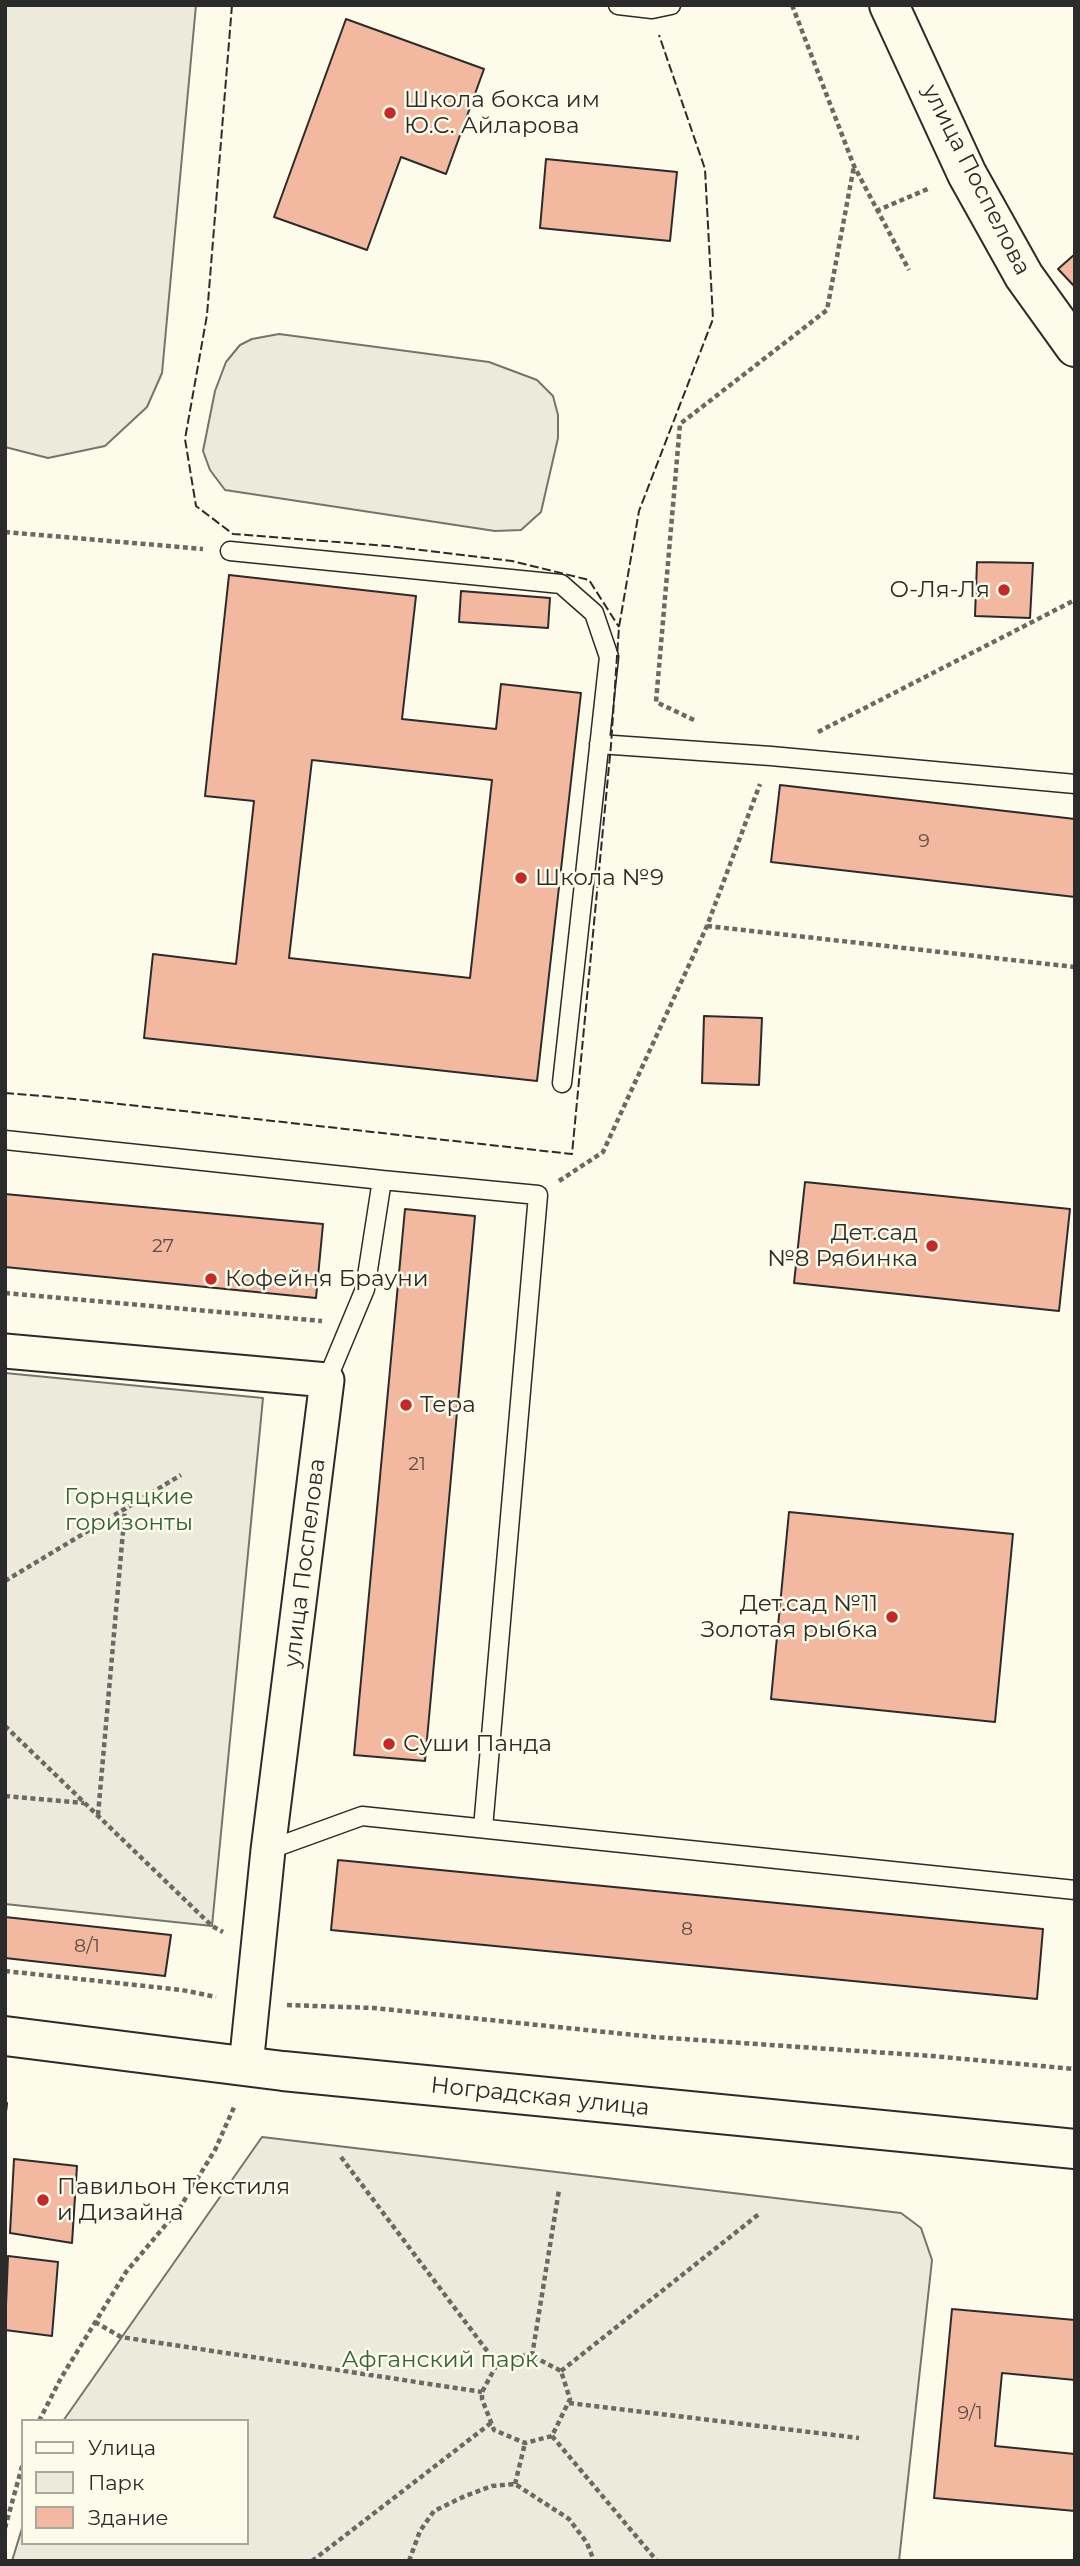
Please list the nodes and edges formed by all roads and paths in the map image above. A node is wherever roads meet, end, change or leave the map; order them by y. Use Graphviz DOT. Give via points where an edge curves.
graph roads {
  1 [pos="618,5"];
  2 [pos="671,5"];
  3 [pos="792,5"];
  4 [pos="890,5"];
  5 [pos="854,166"];
  6 [pos="909,270"];
  7 [pos="1075,347"];
  8 [pos="5,532"];
  9 [pos="230,551"];
  10 [pos="1075,600"];
  11 [pos="702,724"];
  12 [pos="599,744"];
  13 [pos="771,756"];
  14 [pos="1075,784"];
  15 [pos="707,926"];
  16 [pos="1075,967"];
  17 [pos="562,1083"];
  18 [pos="5,1140"];
  19 [pos="382,1180"];
  20 [pos="538,1195"];
  21 [pos="5,1293"];
  22 [pos="350,1324"];
  23 [pos="5,1351"];
  24 [pos="327,1380"];
  25 [pos="181,1475"];
  26 [pos="125,1509"];
  27 [pos="5,1581"];
  28 [pos="5,1726"];
  29 [pos="5,1796"];
  30 [pos="85,1803"];
  31 [pos="97,1815"];
  32 [pos="483,1828"];
  33 [pos="268,1850"];
  34 [pos="1075,1890"];
  35 [pos="258,1952"];
  36 [pos="5,1971"];
  37 [pos="252,2004"];
  38 [pos="290,2005"];
  39 [pos="5,2036"];
  40 [pos="1075,2069"];
  41 [pos="256,2078"];
  42 [pos="1075,2149"];
  43 [pos="341,2157"];
  44 [pos="559,2190"];
  45 [pos="759,2214"];
  46 [pos="95,2322"];
  47 [pos="532,2356"];
  48 [pos="497,2364"];
  49 [pos="561,2371"];
  50 [pos="482,2392"];
  51 [pos="569,2403"];
  52 [pos="40,2419"];
  53 [pos="491,2423"];
  54 [pos="552,2436"];
  55 [pos="859,2438"];
  56 [pos="525,2443"];
  57 [pos="21,2470"];
  58 [pos="515,2484"];
  59 [pos="5,2528"];
  60 [pos="312,2561"];
  61 [pos="408,2561"];
  62 [pos="594,2561"];
  63 [pos="657,2561"];
  1 -- 2 [label="lane" via="652,9"];
  3 -- 5 [label="path"];
  4 -- 7 [label="street, улица Поспелова" via="967,174 1024,276"];
  5 -- 6 [label="path"];
  5 -- 11 [label="path" via="827,310 680,424 656,702"];
  8 -- 9 [label="path"];
  9 -- 12 [label="lane" via="561,584 594,613 609,657"];
  10 -- 13 [label="path"];
  12 -- 13 [label="lane"];
  12 -- 17 [label="lane"];
  13 -- 14 [label="lane"];
  13 -- 15 [label="path"];
  15 -- 16 [label="path"];
  15 -- 20 [label="path" via="603,1152"];
  18 -- 19 [label="lane"];
  19 -- 20 [label="lane"];
  19 -- 22 [label="lane" via="365,1289"];
  20 -- 32 [label="lane"];
  21 -- 22 [label="path"];
  22 -- 24 [label="lane"];
  23 -- 24 [label="street"];
  24 -- 33 [label="street, улица Поспелова"];
  25 -- 26 [label="path"];
  26 -- 27 [label="path"];
  26 -- 31 [label="path"];
  28 -- 30 [label="path"];
  29 -- 30 [label="path"];
  30 -- 31 [label="path"];
  31 -- 35 [label="path" via="212,1926"];
  32 -- 33 [label="lane" via="362,1816"];
  32 -- 34 [label="lane"];
  33 -- 35 [label="street, улица Поспелова"];
  35 -- 37 [label="street, улица Поспелова"];
  36 -- 37 [label="path" via="182,1990"];
  37 -- 38 [label="path"];
  37 -- 41 [label="street, улица Поспелова"];
  38 -- 40 [label="path" via="374,2008 654,2036"];
  38 -- 41 [label="path"];
  39 -- 41 [label="street, Ноградская улица"];
  41 -- 42 [label="street, Ноградская улица"];
  41 -- 46 [label="path" via="178,2208 126,2272"];
  43 -- 48 [label="path"];
  44 -- 47 [label="path"];
  45 -- 49 [label="path"];
  46 -- 50 [label="path" via="121,2337"];
  46 -- 52 [label="path"];
  47 -- 48 [label="path"];
  47 -- 49 [label="path"];
  48 -- 50 [label="path"];
  49 -- 51 [label="path"];
  50 -- 53 [label="path"];
  51 -- 54 [label="path"];
  51 -- 55 [label="path"];
  53 -- 56 [label="path" via="494,2430"];
  53 -- 60 [label="path"];
  54 -- 56 [label="path"];
  54 -- 63 [label="path"];
  56 -- 58 [label="path"];
  57 -- 59 [label="path"];
  58 -- 61 [label="path" via="492,2486 435,2511 420,2531"];
  58 -- 62 [label="path" via="569,2519"];
}
